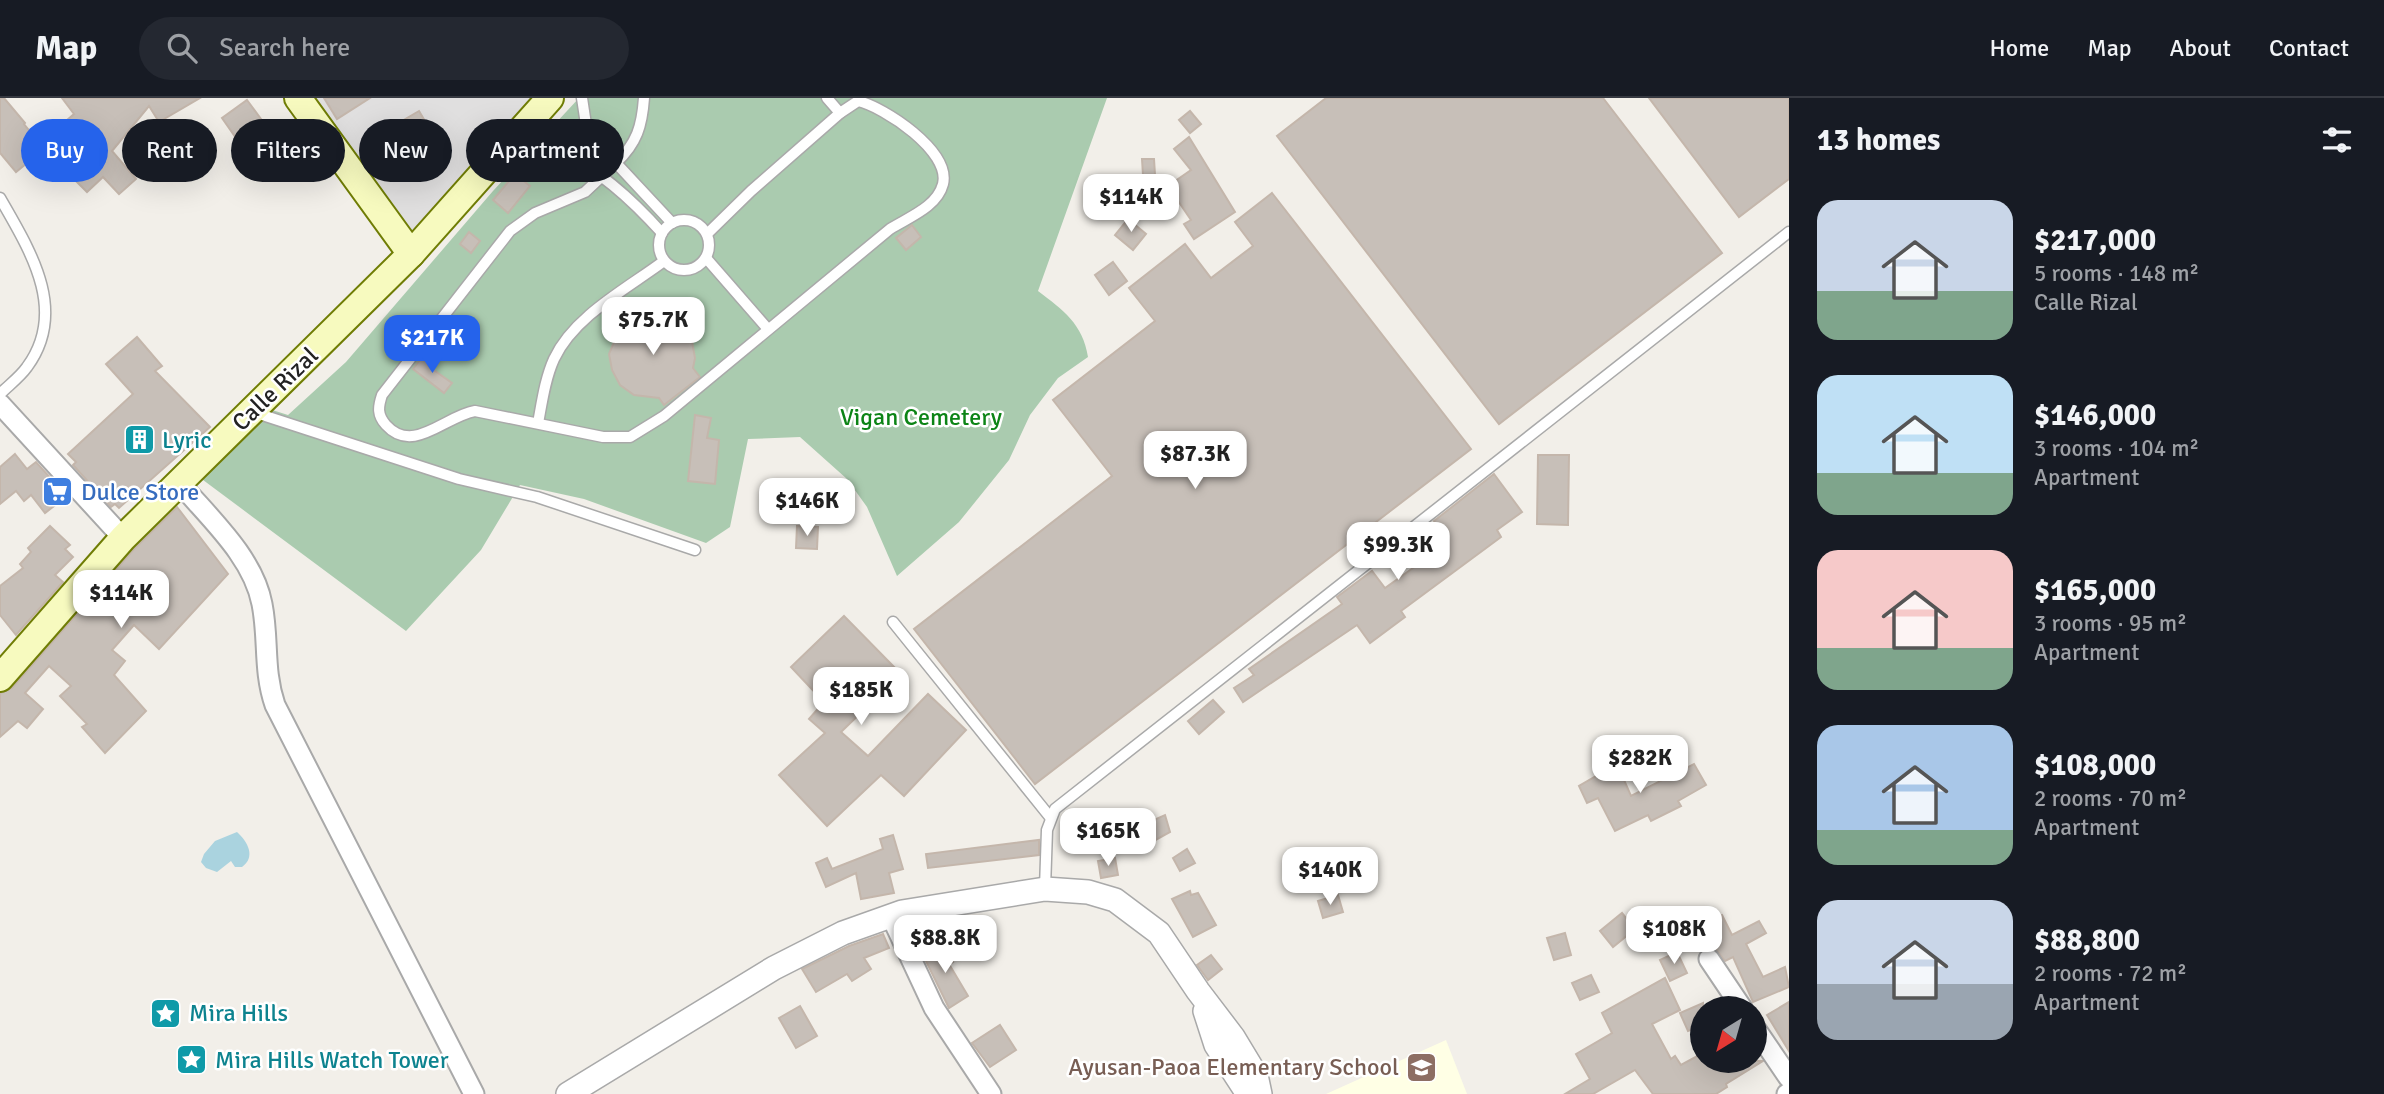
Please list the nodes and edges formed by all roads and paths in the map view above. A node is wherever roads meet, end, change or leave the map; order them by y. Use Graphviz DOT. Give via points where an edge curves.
graph roads {
  1 [pos="298,98"];
  2 [pos="550,98"];
  3 [pos="582,98"];
  4 [pos="643,98"];
  5 [pos="827,98"];
  6 [pos="840,113"];
  7 [pos="530,119"];
  8 [pos="585,119"];
  9 [pos="624,156"];
  10 [pos="624,172"];
  11 [pos="473,182"];
  12 [pos="596,182"];
  13 [pos="607,182"];
  14 [pos="0,198"];
  15 [pos="672,223"];
  16 [pos="1789,232"];
  17 [pos="662,233"];
  18 [pos="707,234"];
  19 [pos="411,254"];
  20 [pos="706,258"];
  21 [pos="664,261"];
  22 [pos="767,328"];
  23 [pos="0,394"];
  24 [pos="0,404"];
  25 [pos="253,412"];
  26 [pos="538,423"];
  27 [pos="178,481"];
  28 [pos="123,538"];
  29 [pos="695,550"];
  30 [pos="894,622"];
  31 [pos="0,678"];
  32 [pos="1050,817"];
  33 [pos="1045,889"];
  34 [pos="891,916"];
  35 [pos="1709,959"];
  36 [pos="1734,996"];
  37 [pos="1768,1047"];
  38 [pos="1789,1078"];
  39 [pos="1251,1087"];
  40 [pos="474,1094"];
  41 [pos="568,1094"];
  42 [pos="990,1094"];
  1 -- 19 [label="main road"];
  2 -- 7 [label="main road, Calle Rizal"];
  3 -- 8 [label="lane"];
  4 -- 9 [label="lane" via="639,133"];
  5 -- 6 [label="lane"];
  6 -- 18 [label="lane"];
  6 -- 22 [label="lane" via="858,101 888,112 928,147 940,163 943,185 928,206 890,229"];
  10 -- 15 [label="lane"];
  11 -- 19 [label="main road, Calle Rizal"];
  12 -- 26 [label="lane" via="510,231 382,395 378,408 391,431 405,438 475,411"];
  13 -- 17 [label="lane"];
  14 -- 23 [label="lane" via="37,264 45,300 40,337 28,367"];
  15 -- 17 [label="lane"];
  15 -- 18 [label="lane" via="694,222"];
  16 -- 32 [label="lane"];
  17 -- 21 [label="lane" via="659,242"];
  18 -- 20 [label="lane"];
  19 -- 25 [label="main road, Calle Rizal"];
  20 -- 21 [label="lane" via="689,270"];
  20 -- 22 [label="lane"];
  21 -- 26 [label="lane" via="580,324 563,343 554,360"];
  22 -- 26 [label="lane" via="664,416 630,437 603,437"];
  24 -- 28 [label="street"];
  25 -- 27 [label="main road, Calle Rizal"];
  25 -- 29 [label="lane" via="458,479 537,497"];
  27 -- 28 [label="main road, Calle Rizal"];
  27 -- 40 [label="street" via="242,558 255,581 262,605 265,666 275,705"];
  28 -- 31 [label="main road, Calle Rizal"];
  30 -- 32 [label="lane"];
  32 -- 33 [label="lane"];
  33 -- 34 [label="street"];
  33 -- 39 [label="street" via="1088,892 1115,900 1159,933 1198,991"];
  34 -- 41 [label="street" via="843,933 774,968"];
  34 -- 42 [label="street" via="934,1008"];
  35 -- 36 [label="street"];
  37 -- 38 [label="street"];
}
